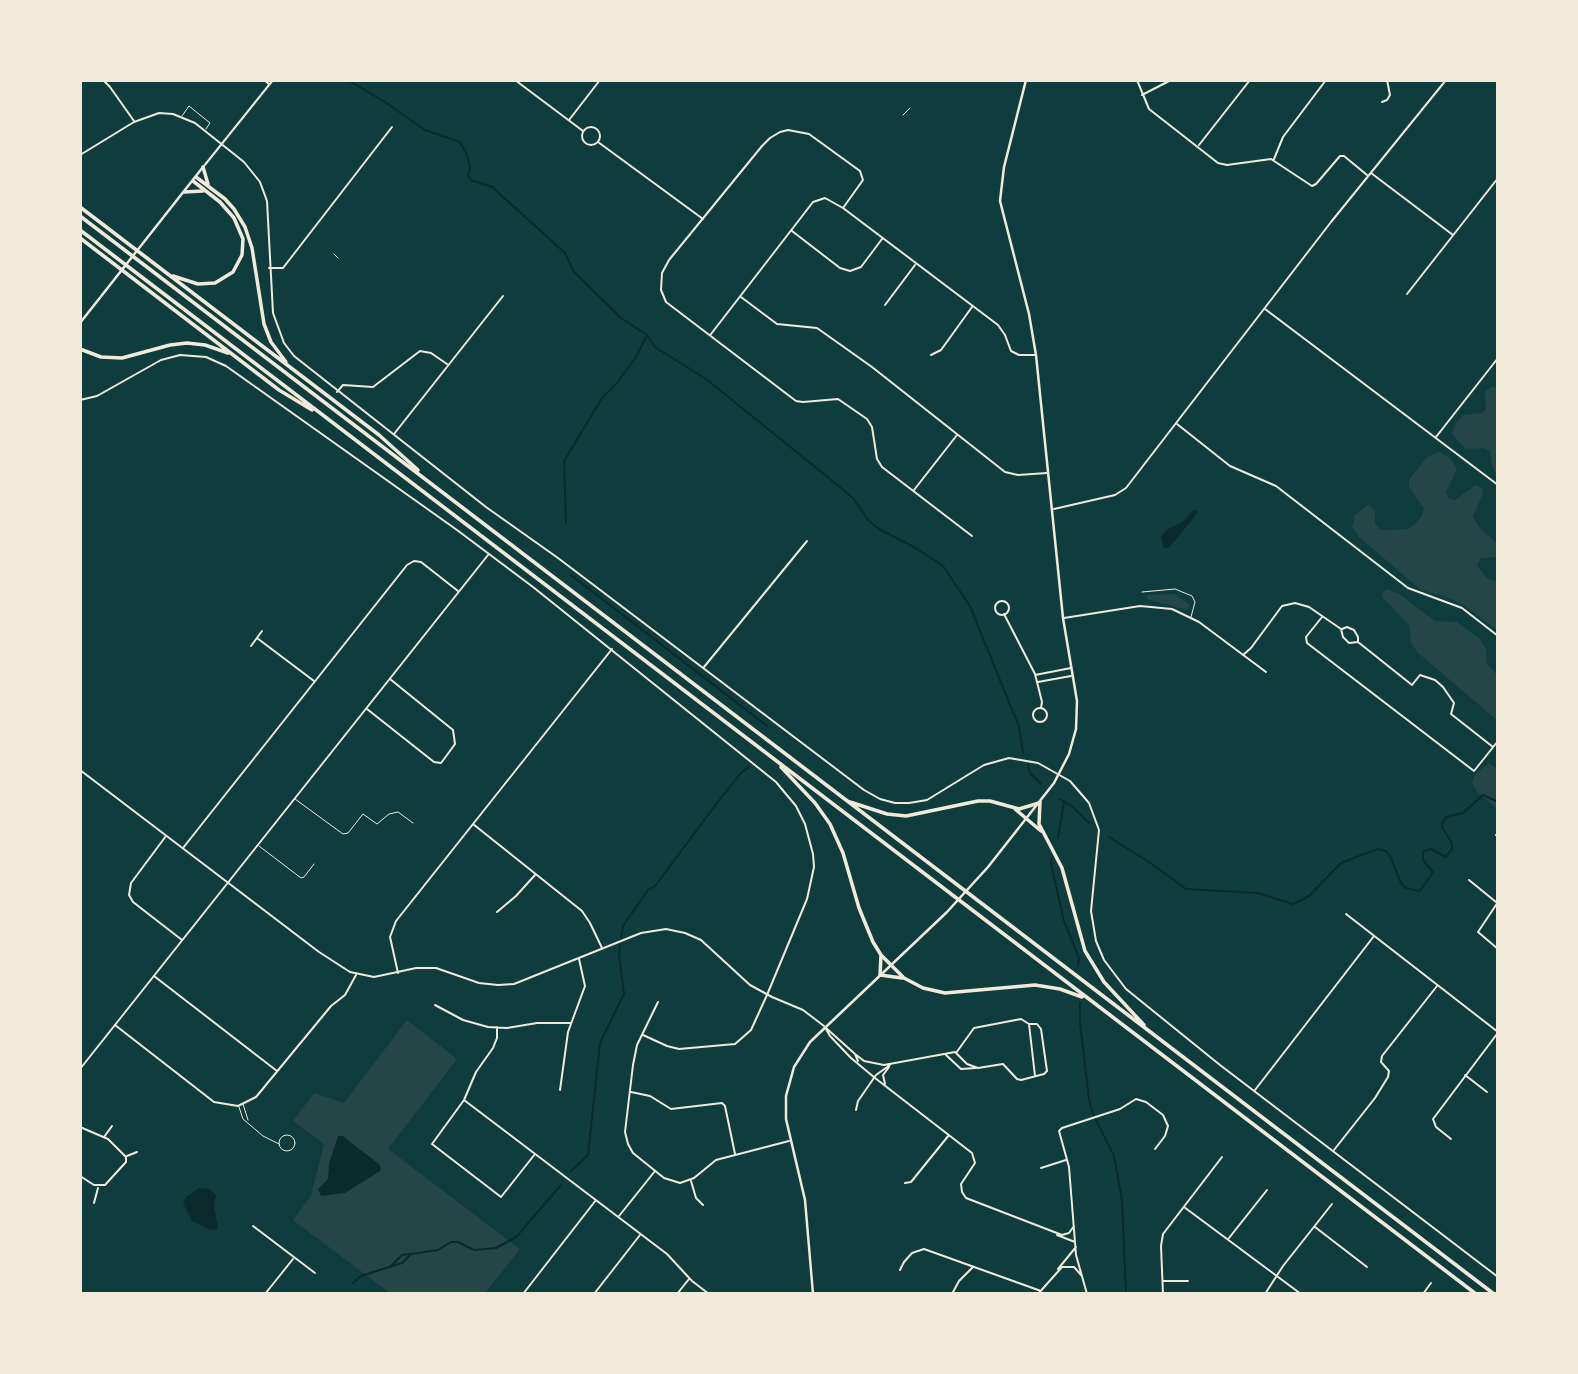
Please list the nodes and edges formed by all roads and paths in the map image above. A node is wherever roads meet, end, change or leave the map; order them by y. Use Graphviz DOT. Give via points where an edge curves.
graph roads {
  1 [pos="103,80"];
  2 [pos="264,80"];
  3 [pos="274,80"];
  4 [pos="515,80"];
  5 [pos="600,80"];
  6 [pos="1026,80"];
  7 [pos="1137,80"];
  8 [pos="1171,80"];
  9 [pos="1250,80"];
  10 [pos="1326,80"];
  11 [pos="1387,80"];
  12 [pos="1446,80"];
  13 [pos="270,85"];
  14 [pos="1142,95"];
  15 [pos="1382,102"];
  16 [pos="910,108"];
  17 [pos="903,115"];
  18 [pos="182,116"];
  19 [pos="569,121"];
  20 [pos="134,122"];
  21 [pos="392,127"];
  22 [pos="204,131"];
  23 [pos="583,131"];
  24 [pos="598,142"];
  25 [pos="222,145"];
  26 [pos="1198,147"];
  27 [pos="1346,151"];
  28 [pos="80,155"];
  29 [pos="1344,156"];
  30 [pos="1273,160"];
  31 [pos="204,167"];
  32 [pos="1369,174"];
  33 [pos="1497,178"];
  34 [pos="194,179"];
  35 [pos="208,186"];
  36 [pos="1312,186"];
  37 [pos="184,192"];
  38 [pos="207,192"];
  39 [pos="1313,192"];
  40 [pos="80,207"];
  41 [pos="843,208"];
  42 [pos="80,216"];
  43 [pos="702,219"];
  44 [pos="80,230"];
  45 [pos="791,230"];
  46 [pos="1453,235"];
  47 [pos="80,238"];
  48 [pos="883,239"];
  49 [pos="334,254"];
  50 [pos="338,258"];
  51 [pos="916,264"];
  52 [pos="269,268"];
  53 [pos="167,274"];
  54 [pos="1407,294"];
  55 [pos="503,296"];
  56 [pos="740,296"];
  57 [pos="885,305"];
  58 [pos="972,306"];
  59 [pos="1264,309"];
  60 [pos="80,323"];
  61 [pos="710,335"];
  62 [pos="80,349"];
  63 [pos="232,354"];
  64 [pos="931,355"];
  65 [pos="1036,355"];
  66 [pos="1497,358"];
  67 [pos="447,365"];
  68 [pos="290,367"];
  69 [pos="337,392"];
  70 [pos="80,400"];
  71 [pos="330,421"];
  72 [pos="1177,423"];
  73 [pos="393,435"];
  74 [pos="957,435"];
  75 [pos="1435,437"];
  76 [pos="1048,472"];
  77 [pos="432,484"];
  78 [pos="1497,485"];
  79 [pos="913,491"];
  80 [pos="1052,509"];
  81 [pos="972,536"];
  82 [pos="807,541"];
  83 [pos="488,554"];
  84 [pos="459,591"];
  85 [pos="1142,592"];
  86 [pos="1004,614"];
  87 [pos="1322,616"];
  88 [pos="1191,617"];
  89 [pos="1063,618"];
  90 [pos="1341,629"];
  91 [pos="262,631"];
  92 [pos="1497,636"];
  93 [pos="257,638"];
  94 [pos="1358,642"];
  95 [pos="251,646"];
  96 [pos="612,649"];
  97 [pos="1243,655"];
  98 [pos="704,668"];
  99 [pos="1072,668"];
  100 [pos="1266,672"];
  101 [pos="1035,675"];
  102 [pos="1073,676"];
  103 [pos="389,678"];
  104 [pos="315,682"];
  105 [pos="1037,682"];
  106 [pos="366,708"];
  107 [pos="1041,708"];
  108 [pos="1497,741"];
  109 [pos="1493,747"];
  110 [pos="775,760"];
  111 [pos="80,770"];
  112 [pos="1060,774"];
  113 [pos="294,798"];
  114 [pos="848,802"];
  115 [pos="1040,802"];
  116 [pos="1013,808"];
  117 [pos="1026,821"];
  118 [pos="413,823"];
  119 [pos="472,824"];
  120 [pos="1044,834"];
  121 [pos="167,836"];
  122 [pos="257,845"];
  123 [pos="183,848"];
  124 [pos="314,864"];
  125 [pos="536,874"];
  126 [pos="1469,880"];
  127 [pos="228,882"];
  128 [pos="1497,902"];
  129 [pos="497,912"];
  130 [pos="1346,914"];
  131 [pos="1374,936"];
  132 [pos="182,940"];
  133 [pos="603,948"];
  134 [pos="1497,949"];
  135 [pos="881,955"];
  136 [pos="579,958"];
  137 [pos="891,964"];
  138 [pos="398,973"];
  139 [pos="357,974"];
  140 [pos="880,975"];
  141 [pos="154,976"];
  142 [pos="904,978"];
  143 [pos="1437,986"];
  144 [pos="767,995"];
  145 [pos="1088,998"];
  146 [pos="658,1002"];
  147 [pos="435,1005"];
  148 [pos="570,1023"];
  149 [pos="1029,1024"];
  150 [pos="115,1025"];
  151 [pos="497,1027"];
  152 [pos="825,1027"];
  153 [pos="1150,1032"];
  154 [pos="1497,1033"];
  155 [pos="642,1035"];
  156 [pos="956,1053"];
  157 [pos="855,1054"];
  158 [pos="946,1054"];
  159 [pos="858,1062"];
  160 [pos="967,1064"];
  161 [pos="891,1065"];
  162 [pos="978,1068"];
  163 [pos="80,1069"];
  164 [pos="965,1070"];
  165 [pos="278,1072"];
  166 [pos="1465,1075"];
  167 [pos="1035,1077"];
  168 [pos="875,1078"];
  169 [pos="885,1085"];
  170 [pos="560,1090"];
  171 [pos="1254,1091"];
  172 [pos="630,1092"];
  173 [pos="1487,1092"];
  174 [pos="464,1100"];
  175 [pos="243,1104"];
  176 [pos="238,1106"];
  177 [pos="856,1110"];
  178 [pos="248,1122"];
  179 [pos="111,1126"];
  180 [pos="80,1127"];
  181 [pos="950,1134"];
  182 [pos="103,1138"];
  183 [pos="1451,1139"];
  184 [pos="790,1141"];
  185 [pos="279,1144"];
  186 [pos="1155,1149"];
  187 [pos="1333,1151"];
  188 [pos="137,1152"];
  189 [pos="536,1153"];
  190 [pos="735,1155"];
  191 [pos="127,1157"];
  192 [pos="1222,1157"];
  193 [pos="1067,1160"];
  194 [pos="1041,1168"];
  195 [pos="655,1171"];
  196 [pos="80,1176"];
  197 [pos="1497,1179"];
  198 [pos="690,1180"];
  199 [pos="905,1183"];
  200 [pos="98,1186"];
  201 [pos="1497,1188"];
  202 [pos="1267,1190"];
  203 [pos="596,1200"];
  204 [pos="94,1203"];
  205 [pos="1332,1204"];
  206 [pos="703,1205"];
  207 [pos="1183,1206"];
  208 [pos="618,1217"];
  209 [pos="253,1226"];
  210 [pos="1074,1226"];
  211 [pos="1314,1227"];
  212 [pos="1044,1229"];
  213 [pos="641,1234"];
  214 [pos="1229,1239"];
  215 [pos="1076,1242"];
  216 [pos="1076,1247"];
  217 [pos="294,1257"];
  218 [pos="974,1266"];
  219 [pos="1367,1267"];
  220 [pos="900,1270"];
  221 [pos="315,1273"];
  222 [pos="1055,1273"];
  223 [pos="1278,1275"];
  224 [pos="1082,1277"];
  225 [pos="1497,1277"];
  226 [pos="689,1278"];
  227 [pos="1163,1281"];
  228 [pos="1188,1281"];
  229 [pos="1431,1283"];
  230 [pos="1039,1292"];
  231 [pos="265,1293"];
  232 [pos="523,1293"];
  233 [pos="594,1293"];
  234 [pos="677,1293"];
  235 [pos="709,1293"];
  236 [pos="813,1293"];
  237 [pos="952,1293"];
  238 [pos="1087,1293"];
  239 [pos="1163,1293"];
  240 [pos="1265,1293"];
  241 [pos="1301,1293"];
  242 [pos="1423,1293"];
  243 [pos="1476,1293"];
  244 [pos="1494,1293"];
  1 -- 20 [label="street"];
  2 -- 13 [label="street"];
  3 -- 13 [label="street"];
  4 -- 19 [label="street"];
  5 -- 19 [label="street"];
  6 -- 65 [label="main road" via="999,201"];
  7 -- 14 [label="street"];
  8 -- 14 [label="street"];
  9 -- 26 [label="street"];
  10 -- 30 [label="street" via="1283,136"];
  11 -- 15 [label="street" via="1390,95"];
  12 -- 32 [label="street"];
  13 -- 25 [label="street"];
  14 -- 26 [label="street" via="1151,111"];
  16 -- 17 [label="lane"];
  18 -- 20 [label="street" via="159,113"];
  18 -- 22 [label="street"];
  18 -- 22 [label="lane" via="189,106 210,123"];
  19 -- 23 [label="street"];
  20 -- 28 [label="street"];
  21 -- 52 [label="street" via="283,268"];
  22 -- 25 [label="street"];
  23 -- 24 [label="street" via="587,145"];
  23 -- 24 [label="street" via="589,127 598,130"];
  24 -- 43 [label="street"];
  25 -- 31 [label="street"];
  25 -- 52 [label="street" via="260,182 267,201"];
  26 -- 30 [label="street" via="1224,165"];
  27 -- 29 [label="street"];
  29 -- 32 [label="street"];
  29 -- 36 [label="street"];
  30 -- 36 [label="street"];
  31 -- 34 [label="main road"];
  31 -- 35 [label="highway"];
  32 -- 46 [label="street"];
  32 -- 59 [label="street"];
  33 -- 46 [label="street"];
  34 -- 35 [label="highway"];
  34 -- 37 [label="main road"];
  34 -- 38 [label="highway"];
  35 -- 68 [label="highway" via="234,209 245,227 264,324"];
  36 -- 39 [label="street"];
  37 -- 38 [label="highway"];
  37 -- 60 [label="main road"];
  38 -- 53 [label="highway" via="239,226 244,246 239,263 225,279 209,284"];
  40 -- 53 [label="highway"];
  41 -- 43 [label="street" via="863,180 860,171 808,134 788,130 770,138"];
  41 -- 45 [label="street" via="832,200 818,200"];
  41 -- 48 [label="street"];
  42 -- 77 [label="highway"];
  43 -- 61 [label="street" via="669,260 662,273 662,290 666,302"];
  44 -- 71 [label="highway"];
  45 -- 48 [label="street" via="850,271 861,267"];
  45 -- 56 [label="street"];
  46 -- 54 [label="street"];
  47 -- 63 [label="highway"];
  48 -- 51 [label="street"];
  49 -- 50 [label="lane"];
  51 -- 57 [label="street"];
  51 -- 58 [label="street"];
  52 -- 69 [label="street" via="273,313 284,343"];
  53 -- 68 [label="highway"];
  55 -- 67 [label="street"];
  56 -- 61 [label="street"];
  56 -- 74 [label="street" via="777,324 817,328"];
  58 -- 64 [label="street" via="940,350"];
  58 -- 65 [label="street" via="1000,327 1011,351"];
  59 -- 72 [label="street"];
  59 -- 75 [label="street"];
  61 -- 79 [label="street" via="796,401 838,399 867,419 879,463"];
  62 -- 63 [label="highway" via="122,358 195,343"];
  63 -- 71 [label="highway"];
  65 -- 76 [label="main road"];
  66 -- 75 [label="street"];
  67 -- 69 [label="street" via="420,351 370,387 343,385"];
  67 -- 73 [label="street"];
  68 -- 77 [label="highway"];
  69 -- 73 [label="street"];
  70 -- 83 [label="street" via="97,396 161,360 197,355 218,361"];
  71 -- 110 [label="highway"];
  72 -- 80 [label="street" via="1126,488 1115,495"];
  72 -- 92 [label="street" via="1230,466 1276,486 1408,588 1462,608"];
  73 -- 98 [label="street"];
  74 -- 76 [label="street" via="1013,475"];
  74 -- 79 [label="street"];
  75 -- 78 [label="street"];
  76 -- 80 [label="main road"];
  77 -- 114 [label="highway"];
  79 -- 81 [label="street"];
  80 -- 89 [label="main road"];
  82 -- 98 [label="street"];
  83 -- 84 [label="street"];
  83 -- 96 [label="street"];
  84 -- 103 [label="street"];
  84 -- 104 [label="street" via="421,562 410,562"];
  85 -- 88 [label="lane" via="1175,589 1192,596"];
  86 -- 101 [label="street"];
  87 -- 90 [label="street"];
  87 -- 97 [label="street" via="1295,603 1282,606"];
  87 -- 109 [label="street" via="1306,637 1307,643 1474,771"];
  88 -- 89 [label="street" via="1146,605"];
  88 -- 97 [label="street"];
  89 -- 99 [label="main road"];
  90 -- 94 [label="street" via="1349,643"];
  90 -- 94 [label="street" via="1354,630"];
  91 -- 93 [label="street"];
  93 -- 95 [label="street"];
  93 -- 104 [label="street"];
  94 -- 109 [label="street" via="1412,684 1420,675 1434,680 1454,703 1451,714"];
  96 -- 119 [label="street"];
  96 -- 144 [label="street" via="776,782 805,824 813,854 812,880"];
  97 -- 100 [label="street"];
  98 -- 112 [label="street" via="880,799 927,800 984,765 1009,758 1038,763"];
  99 -- 101 [label="street"];
  99 -- 102 [label="main road"];
  101 -- 105 [label="street"];
  102 -- 105 [label="street"];
  102 -- 112 [label="main road" via="1076,729"];
  103 -- 106 [label="street"];
  103 -- 106 [label="street" via="453,730 455,744 447,755 440,763 434,762"];
  104 -- 123 [label="street"];
  105 -- 107 [label="street"];
  106 -- 113 [label="street"];
  108 -- 109 [label="street"];
  110 -- 135 [label="highway" via="830,824"];
  110 -- 145 [label="highway"];
  111 -- 121 [label="street"];
  112 -- 115 [label="main road"];
  112 -- 171 [label="street" via="1089,803 1099,830 1091,911 1104,960 1138,1000"];
  113 -- 118 [label="lane" via="343,834 363,814 377,824 398,811"];
  113 -- 122 [label="street"];
  114 -- 116 [label="highway" via="906,816 978,801"];
  114 -- 153 [label="highway"];
  115 -- 116 [label="highway"];
  115 -- 117 [label="main road"];
  115 -- 120 [label="highway" via="1039,824"];
  116 -- 117 [label="highway"];
  117 -- 120 [label="highway"];
  117 -- 137 [label="main road" via="981,876"];
  119 -- 125 [label="street"];
  119 -- 138 [label="street" via="394,924 390,937"];
  120 -- 153 [label="highway" via="1062,868 1091,965"];
  121 -- 123 [label="street"];
  121 -- 132 [label="street" via="131,883 129,895"];
  122 -- 124 [label="lane" via="300,878"];
  122 -- 127 [label="street"];
  123 -- 127 [label="street"];
  125 -- 129 [label="street"];
  125 -- 133 [label="street" via="582,911"];
  126 -- 128 [label="street"];
  127 -- 132 [label="street"];
  127 -- 139 [label="street" via="319,952"];
  128 -- 134 [label="street" via="1478,932"];
  130 -- 131 [label="street"];
  131 -- 143 [label="street"];
  131 -- 171 [label="street"];
  132 -- 141 [label="street"];
  133 -- 136 [label="street"];
  133 -- 144 [label="street" via="648,931 685,933 711,947"];
  135 -- 137 [label="highway"];
  135 -- 140 [label="highway"];
  136 -- 138 [label="street" via="522,982 498,985 436,968"];
  136 -- 148 [label="street" via="585,986"];
  137 -- 140 [label="main road"];
  137 -- 142 [label="highway"];
  138 -- 139 [label="street"];
  139 -- 165 [label="street" via="345,995"];
  140 -- 142 [label="highway"];
  140 -- 152 [label="main road"];
  141 -- 150 [label="street"];
  141 -- 165 [label="street"];
  142 -- 145 [label="highway" via="945,993 1035,985"];
  143 -- 154 [label="street"];
  143 -- 187 [label="street" via="1382,1056 1388,1077"];
  144 -- 152 [label="street" via="803,1010"];
  144 -- 155 [label="street" via="751,1030 735,1044 679,1049"];
  145 -- 243 [label="highway"];
  146 -- 155 [label="street"];
  147 -- 151 [label="street" via="472,1023"];
  148 -- 151 [label="street"];
  148 -- 170 [label="street"];
  149 -- 156 [label="street" via="1020,1019 974,1028"];
  149 -- 167 [label="street"];
  149 -- 167 [label="street" via="1040,1026 1047,1067"];
  150 -- 163 [label="street"];
  150 -- 176 [label="street" via="214,1102"];
  151 -- 174 [label="street" via="496,1041 475,1072"];
  152 -- 157 [label="street"];
  152 -- 159 [label="street"];
  152 -- 184 [label="main road" via="789,1078 785,1106"];
  153 -- 244 [label="highway"];
  154 -- 166 [label="street"];
  155 -- 172 [label="street" via="634,1054"];
  156 -- 158 [label="street"];
  156 -- 160 [label="street"];
  157 -- 159 [label="street"];
  157 -- 161 [label="street" via="873,1064"];
  158 -- 161 [label="street"];
  158 -- 164 [label="street"];
  159 -- 168 [label="street"];
  160 -- 162 [label="street"];
  160 -- 164 [label="street"];
  161 -- 168 [label="street"];
  161 -- 169 [label="street" via="884,1073"];
  162 -- 164 [label="street"];
  162 -- 167 [label="street" via="1001,1063 1019,1080"];
  165 -- 175 [label="street" via="256,1097"];
  166 -- 173 [label="street"];
  166 -- 183 [label="street" via="1433,1119"];
  168 -- 169 [label="street"];
  168 -- 177 [label="street"];
  169 -- 181 [label="street"];
  171 -- 187 [label="street"];
  172 -- 190 [label="street" via="650,1096 671,1109 722,1103"];
  172 -- 195 [label="street" via="626,1141"];
  174 -- 189 [label="street"];
  174 -- 189 [label="street" via="432,1144 501,1197"];
  175 -- 176 [label="street"];
  175 -- 178 [label="lane"];
  176 -- 178 [label="lane"];
  178 -- 185 [label="lane"];
  179 -- 182 [label="street"];
  180 -- 182 [label="street"];
  181 -- 199 [label="street" via="911,1182"];
  181 -- 212 [label="street" via="974,1157 961,1184 966,1198"];
  182 -- 191 [label="street"];
  184 -- 190 [label="street"];
  184 -- 236 [label="main road" via="805,1200"];
  185 -- 185 [label="lane" via="287,1151 295,1142 285,1136"];
  186 -- 193 [label="street" via="1168,1126 1163,1115 1136,1099 1062,1128 1058,1133"];
  187 -- 225 [label="street"];
  188 -- 191 [label="street"];
  189 -- 203 [label="street"];
  190 -- 198 [label="street" via="716,1160"];
  191 -- 200 [label="street" via="108,1184"];
  192 -- 207 [label="street"];
  193 -- 194 [label="street"];
  193 -- 210 [label="street"];
  195 -- 198 [label="street" via="670,1181"];
  195 -- 208 [label="street"];
  196 -- 200 [label="street"];
  197 -- 201 [label="street"];
  198 -- 206 [label="street"];
  200 -- 204 [label="street"];
  202 -- 214 [label="street"];
  203 -- 208 [label="street"];
  203 -- 232 [label="street"];
  205 -- 211 [label="street"];
  207 -- 214 [label="street"];
  207 -- 227 [label="street" via="1163,1237"];
  208 -- 213 [label="street"];
  209 -- 217 [label="street"];
  210 -- 212 [label="street" via="1063,1235"];
  210 -- 215 [label="street"];
  211 -- 219 [label="street"];
  211 -- 223 [label="street"];
  212 -- 215 [label="street"];
  213 -- 226 [label="street"];
  213 -- 233 [label="street"];
  214 -- 223 [label="street"];
  215 -- 216 [label="street"];
  216 -- 222 [label="street"];
  216 -- 224 [label="street"];
  217 -- 221 [label="street"];
  217 -- 231 [label="street"];
  218 -- 220 [label="street" via="924,1249 912,1253"];
  218 -- 230 [label="street"];
  218 -- 237 [label="street"];
  222 -- 224 [label="street" via="1072,1266"];
  222 -- 230 [label="street"];
  223 -- 240 [label="street"];
  223 -- 241 [label="street"];
  224 -- 238 [label="street"];
  226 -- 234 [label="street"];
  226 -- 235 [label="street"];
  227 -- 228 [label="street"];
  227 -- 239 [label="street"];
  229 -- 242 [label="street"];
}
